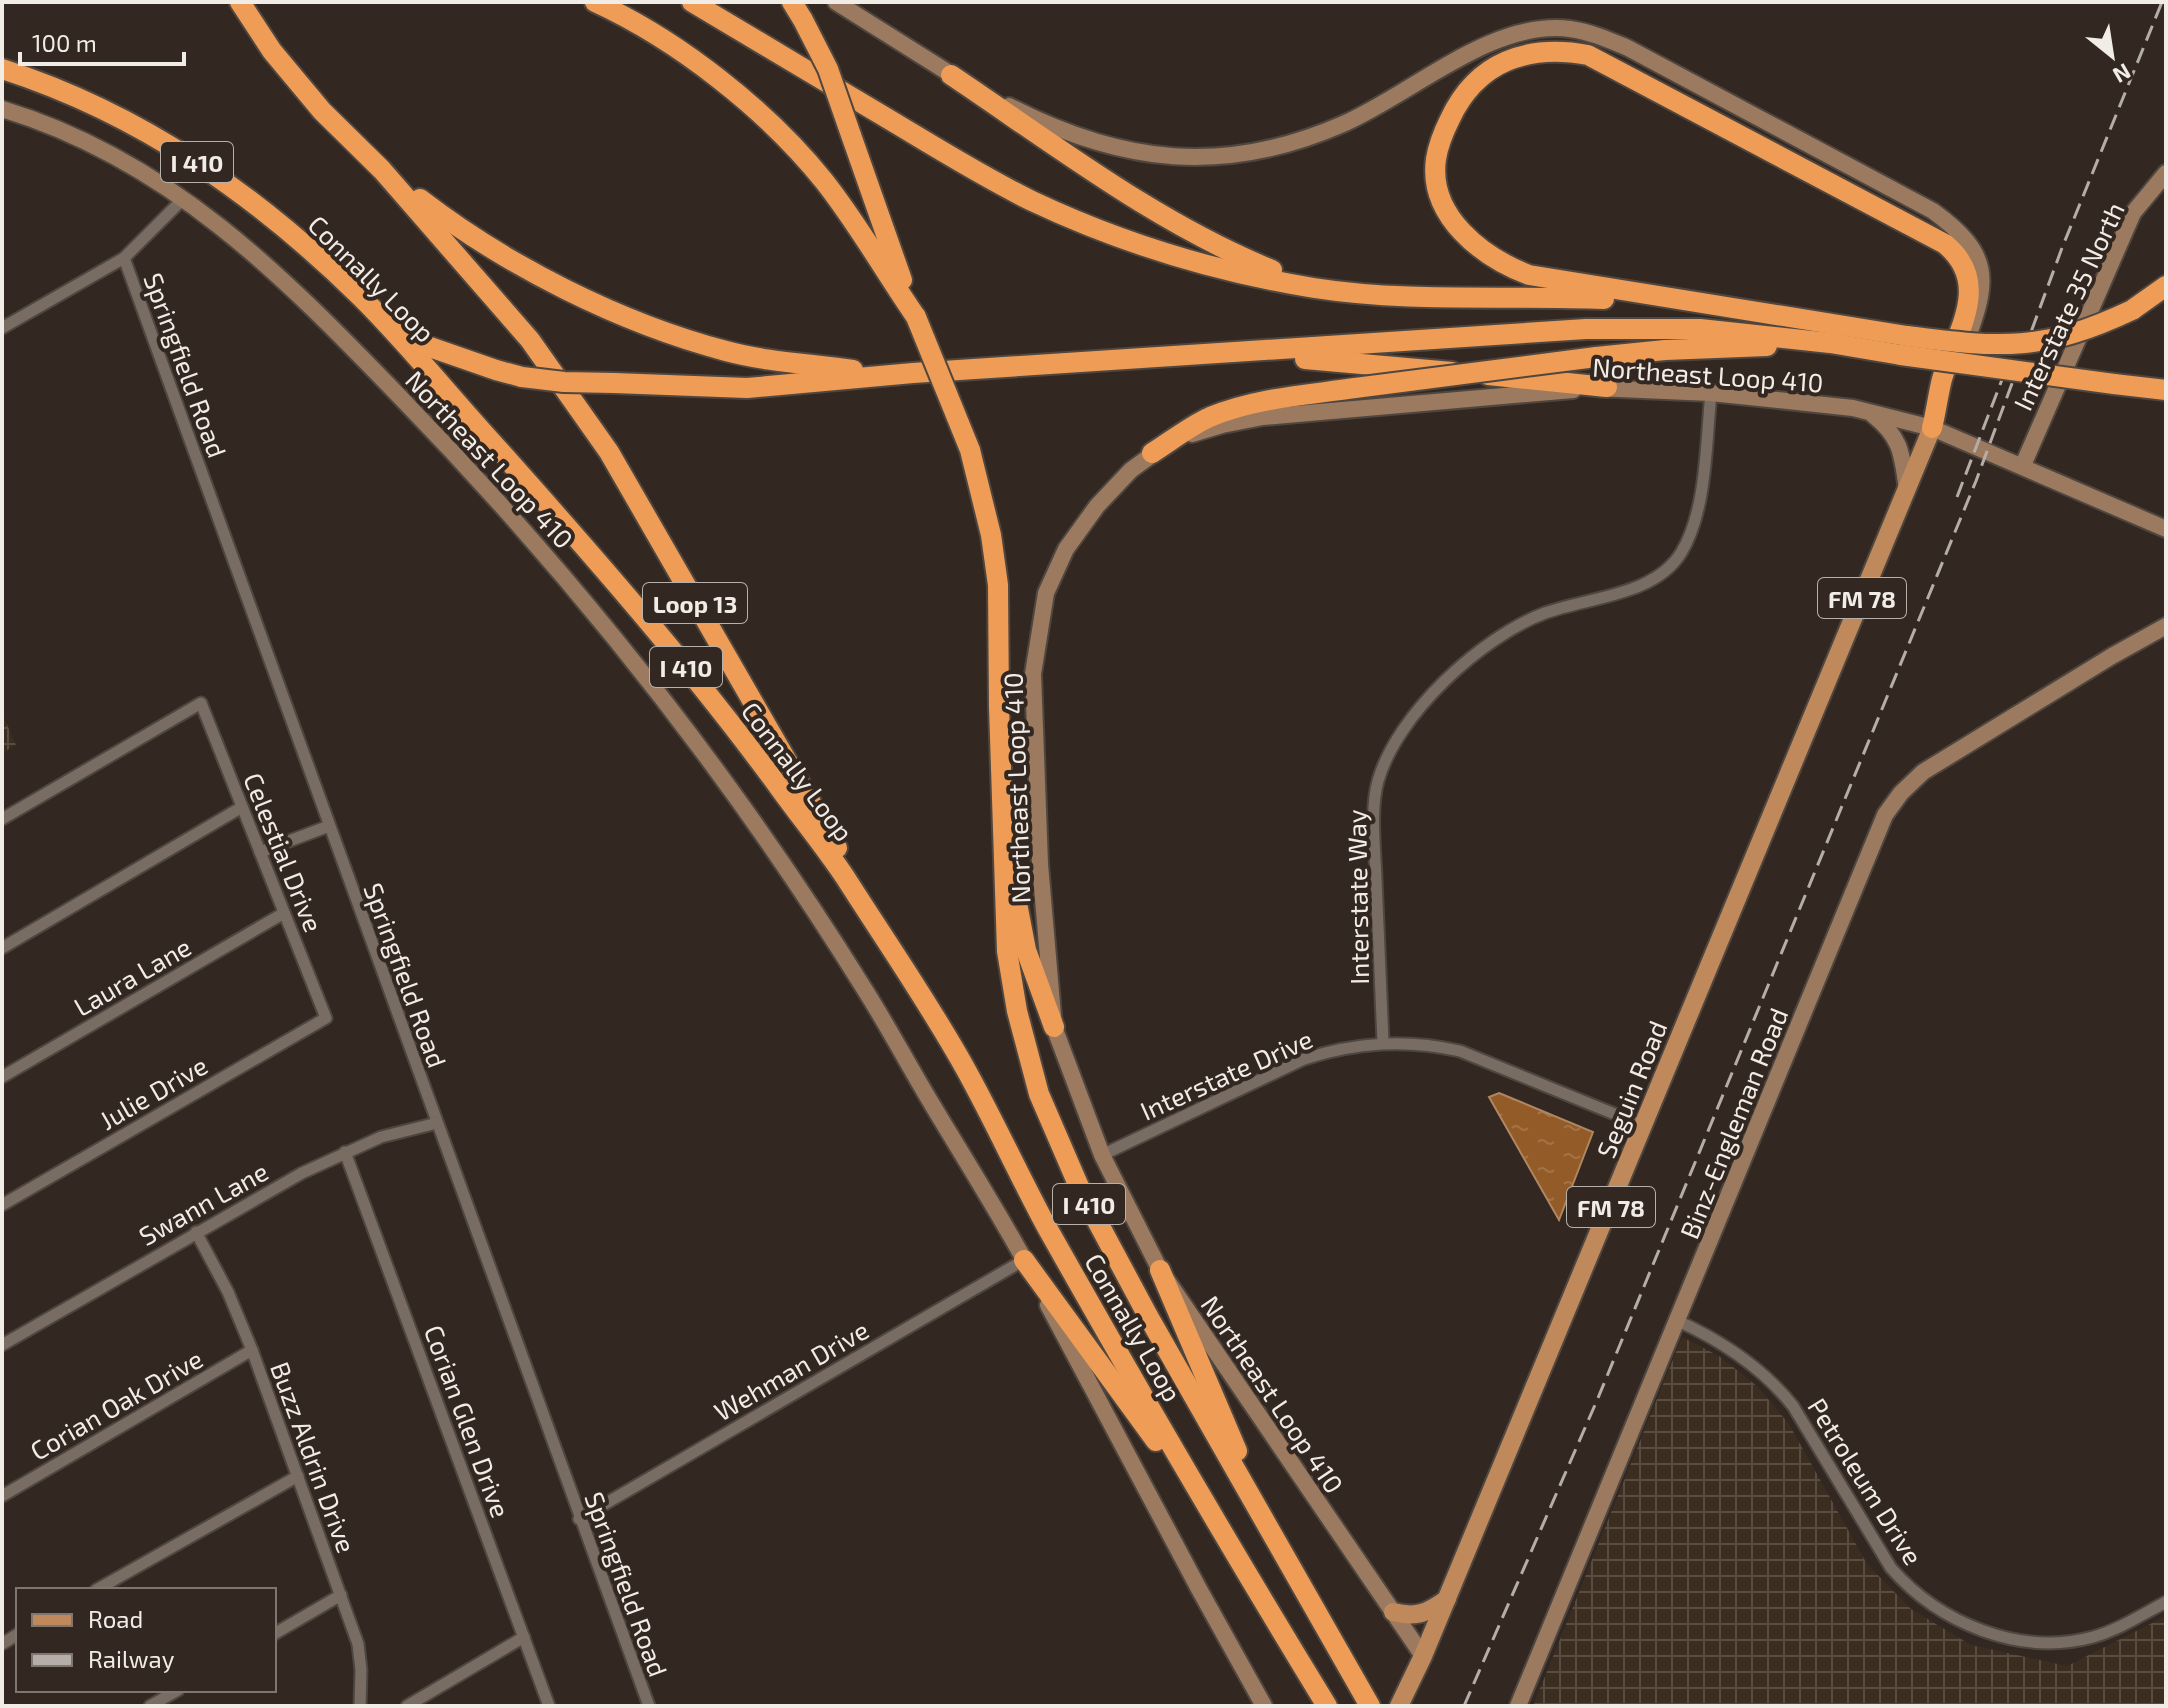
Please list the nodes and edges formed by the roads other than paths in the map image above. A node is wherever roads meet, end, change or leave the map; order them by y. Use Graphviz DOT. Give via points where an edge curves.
graph roads {
  1 [pos="240,2"];
  2 [pos="595,2"];
  3 [pos="692,2"];
  4 [pos="792,2"];
  5 [pos="836,2"];
  6 [pos="2,69"];
  7 [pos="951,75"];
  8 [pos="2,109"];
  9 [pos="382,170"];
  10 [pos="2166,173"];
  11 [pos="184,198"];
  12 [pos="124,258"];
  13 [pos="2166,286"];
  14 [pos="1316,288"];
  15 [pos="365,301"];
  16 [pos="1684,302"];
  17 [pos="916,317"];
  18 [pos="2,328"];
  19 [pos="1830,343"];
  20 [pos="1904,346"];
  21 [pos="1229,353"];
  22 [pos="913,373"];
  23 [pos="1607,387"];
  24 [pos="2166,390"];
  25 [pos="1711,393"];
  26 [pos="1869,412"];
  27 [pos="1932,428"];
  28 [pos="1152,453"];
  29 [pos="2023,465"];
  30 [pos="1907,490"];
  31 [pos="2166,529"];
  32 [pos="2166,612"];
  33 [pos="2166,626"];
  34 [pos="2112,656"];
  35 [pos="242,807"];
  36 [pos="2,819"];
  37 [pos="329,826"];
  38 [pos="1003,831"];
  39 [pos="260,852"];
  40 [pos="284,913"];
  41 [pos="2,948"];
  42 [pos="326,1018"];
  43 [pos="1054,1027"];
  44 [pos="1383,1042"];
  45 [pos="964,1066"];
  46 [pos="2,1077"];
  47 [pos="437,1123"];
  48 [pos="1644,1126"];
  49 [pos="345,1152"];
  50 [pos="1102,1155"];
  51 [pos="2,1205"];
  52 [pos="196,1232"];
  53 [pos="1024,1260"];
  54 [pos="1160,1270"];
  55 [pos="1678,1321"];
  56 [pos="2,1345"];
  57 [pos="252,1350"];
  58 [pos="298,1476"];
  59 [pos="2,1496"];
  60 [pos="579,1519"];
  61 [pos="1214,1521"];
  62 [pos="1277,1543"];
  63 [pos="100,1588"];
  64 [pos="341,1595"];
  65 [pos="1447,1599"];
  66 [pos="2166,1602"];
  67 [pos="1393,1612"];
  68 [pos="276,1633"];
  69 [pos="524,1637"];
  70 [pos="1423,1656"];
  71 [pos="174,1692"];
  72 [pos="1369,1704"];
  73 [pos="150,1706"];
  74 [pos="360,1706"];
  75 [pos="407,1706"];
  76 [pos="549,1706"];
  77 [pos="649,1706"];
  78 [pos="1264,1706"];
  79 [pos="1327,1706"];
  80 [pos="1399,1706"];
  81 [pos="1518,1706"];
  1 -- 9 [label="highway, Loop 13" via="322,111"];
  2 -- 17 [label="highway, Connally Loop / I 410" via="681,51 785,139 850,216"];
  3 -- 14 [label="highway" via="1030,200 1173,256"];
  4 -- 17 [label="highway, bridge" via="828,69"];
  5 -- 7 [label="main road"];
  6 -- 15 [label="highway, Connally Loop / I 410" via="57,86 174,147 300,240"];
  7 -- 14 [label="highway" via="1170,221"];
  7 -- 27 [label="main road" via="1082,140 1176,158 1217,156 1304,139 1344,123 1514,35 1554,29 1594,34 1933,211 1969,240 1981,274 1980,307"];
  8 -- 11 [label="main road, Northeast Loop 410" via="79,136"];
  9 -- 22 [label="highway" via="512,261 627,318 728,352"];
  9 -- 45 [label="highway, Loop 13" via="530,340 609,452"];
  10 -- 29 [label="main road, Interstate 35 North" via="2133,213"];
  11 -- 12 [label="street"];
  11 -- 53 [label="main road, Northeast Loop 410" via="233,234 378,374 475,474 622,647 733,795 866,991"];
  12 -- 18 [label="street"];
  12 -- 37 [label="street, Springfield Road"];
  13 -- 20 [label="highway, bridge" via="2132,310 2044,342"];
  14 -- 16 [label="highway" via="1400,296"];
  15 -- 22 [label="highway, bridge" via="427,346 522,377 747,388"];
  15 -- 45 [label="highway, Connally Loop / I 410" via="593,555 746,743 841,871"];
  16 -- 20 [label="highway" via="1757,310"];
  16 -- 27 [label="highway" via="1529,275 1503,265 1464,235 1437,185 1436,160 1444,132 1470,87 1498,64 1521,55 1563,50 1588,55 1945,244 1966,270 1969,305 1942,380"];
  17 -- 38 [label="highway, Connally Loop / I 410, bridge" via="980,481 998,585"];
  19 -- 20 [label="highway"];
  19 -- 21 [label="highway" via="1700,329 1586,329"];
  19 -- 28 [label="highway, bridge" via="1665,350 1274,399 1209,418"];
  20 -- 24 [label="highway, bridge"];
  21 -- 22 [label="highway"];
  21 -- 23 [label="highway"];
  23 -- 25 [label="main road, Northeast Loop 410"];
  23 -- 28 [label="main road, Northeast Loop 410" via="1263,417 1197,431"];
  25 -- 26 [label="main road, Northeast Loop 410"];
  25 -- 44 [label="street, Interstate Way" via="1700,495 1689,537 1670,567 1627,589 1545,614 1484,648 1441,685 1386,763 1377,783 1374,828"];
  26 -- 27 [label="main road, Northeast Loop 410"];
  26 -- 30 [label="main road" via="1898,440"];
  27 -- 29 [label="main road, Northeast Loop 410"];
  27 -- 30 [label="main road, FM 78"];
  28 -- 43 [label="main road, Northeast Loop 410" via="1097,506 1066,549 1046,593 1033,674 1040,864"];
  29 -- 31 [label="main road, Northeast Loop 410"];
  30 -- 48 [label="main road, Seguin Road / FM 78"];
  32 -- 34 [label="main road, Binz-Engleman Road"];
  33 -- 34 [label="main road, Binz-Engleman Road"];
  34 -- 55 [label="main road, Binz-Engleman Road" via="1923,772 1885,815"];
  35 -- 36 [label="street, Celestial Drive" via="201,703"];
  35 -- 39 [label="street, Celestial Drive"];
  35 -- 41 [label="street"];
  37 -- 39 [label="street"];
  37 -- 47 [label="street, Springfield Road"];
  38 -- 43 [label="highway" via="1026,950"];
  38 -- 62 [label="highway, Connally Loop / I 410" via="1007,951 1039,1094 1080,1189"];
  39 -- 40 [label="street, Celestial Drive"];
  40 -- 42 [label="street, Celestial Drive"];
  40 -- 46 [label="street, Laura Lane"];
  42 -- 51 [label="street, Julie Drive"];
  43 -- 50 [label="main road, Northeast Loop 410"];
  44 -- 48 [label="street, Interstate Drive" via="1460,1051"];
  44 -- 50 [label="street, Interstate Drive" via="1304,1059"];
  45 -- 61 [label="highway, Connally Loop / I 410" via="1048,1229"];
  47 -- 49 [label="street, Swann Lane"];
  47 -- 60 [label="street, Springfield Road"];
  48 -- 65 [label="main road, Seguin Road / FM 78"];
  49 -- 52 [label="street, Swann Lane"];
  49 -- 69 [label="street, Corian Glen Drive"];
  50 -- 54 [label="main road, Northeast Loop 410"];
  52 -- 56 [label="street, Swann Lane"];
  52 -- 57 [label="street, Buzz Aldrin Drive"];
  53 -- 60 [label="street, Wehman Drive"];
  53 -- 61 [label="highway"];
  53 -- 78 [label="main road, Northeast Loop 410"];
  54 -- 62 [label="highway"];
  54 -- 67 [label="main road, Northeast Loop 410"];
  55 -- 66 [label="street, Petroleum Drive" via="1749,1362 1780,1390 1891,1568 1925,1600 1959,1621 2020,1641 2067,1641 2095,1636"];
  55 -- 81 [label="main road, Binz-Engleman Road"];
  57 -- 58 [label="street, Buzz Aldrin Drive"];
  57 -- 59 [label="street, Corian Oak Drive"];
  58 -- 63 [label="street"];
  58 -- 64 [label="street, Buzz Aldrin Drive"];
  60 -- 77 [label="street, Springfield Road"];
  61 -- 79 [label="highway, Connally Loop / I 410"];
  62 -- 72 [label="highway, Connally Loop / I 410"];
  64 -- 68 [label="street"];
  64 -- 74 [label="street, Buzz Aldrin Drive" via="358,1644"];
  65 -- 67 [label="main road" via="1421,1615"];
  65 -- 70 [label="main road, Seguin Road / FM 78"];
  67 -- 70 [label="main road, Northeast Loop 410"];
  69 -- 75 [label="street"];
  69 -- 76 [label="street, Corian Glen Drive"];
  70 -- 80 [label="main road, Seguin Road / FM 78"];
  71 -- 73 [label="street"];
}
